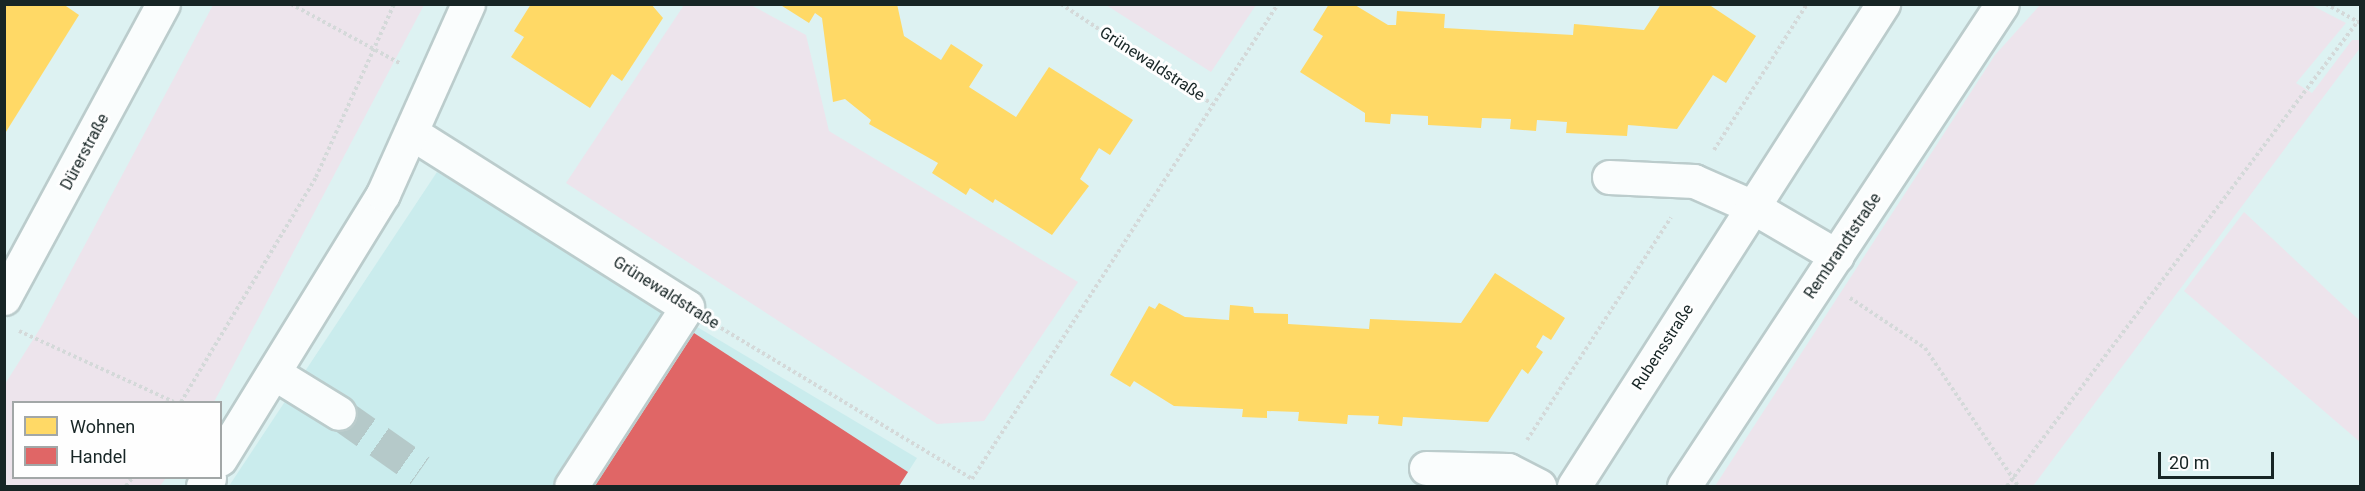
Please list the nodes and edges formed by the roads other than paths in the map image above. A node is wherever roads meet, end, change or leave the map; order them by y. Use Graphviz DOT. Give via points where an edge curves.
graph roads {
  1 [pos="163,4"];
  2 [pos="468,4"];
  3 [pos="1883,4"];
  4 [pos="2002,4"];
  5 [pos="412,133"];
  6 [pos="1609,177"];
  7 [pos="1753,207"];
  8 [pos="1828,268"];
  9 [pos="4,298"];
  10 [pos="274,373"];
  11 [pos="339,413"];
  12 [pos="222,456"];
  13 [pos="1426,468"];
  14 [pos="571,486"];
  15 [pos="1539,486"];
  16 [pos="1574,486"];
  17 [pos="1684,486"];
  1 -- 9 [label="street, Dürerstraße"];
  2 -- 5 [label="street"];
  3 -- 7 [label="street, Rubensstraße"];
  4 -- 8 [label="street, Rembrandtstraße"];
  5 -- 10 [label="street" via="377,204"];
  5 -- 14 [label="street, Grünewaldstraße" via="687,307"];
  6 -- 7 [label="street" via="1694,181"];
  7 -- 8 [label="street"];
  7 -- 16 [label="street, Rubensstraße"];
  8 -- 17 [label="street, Rembrandtstraße"];
  10 -- 11 [label="street"];
  10 -- 12 [label="street"];
  13 -- 15 [label="street" via="1508,470"];
}
